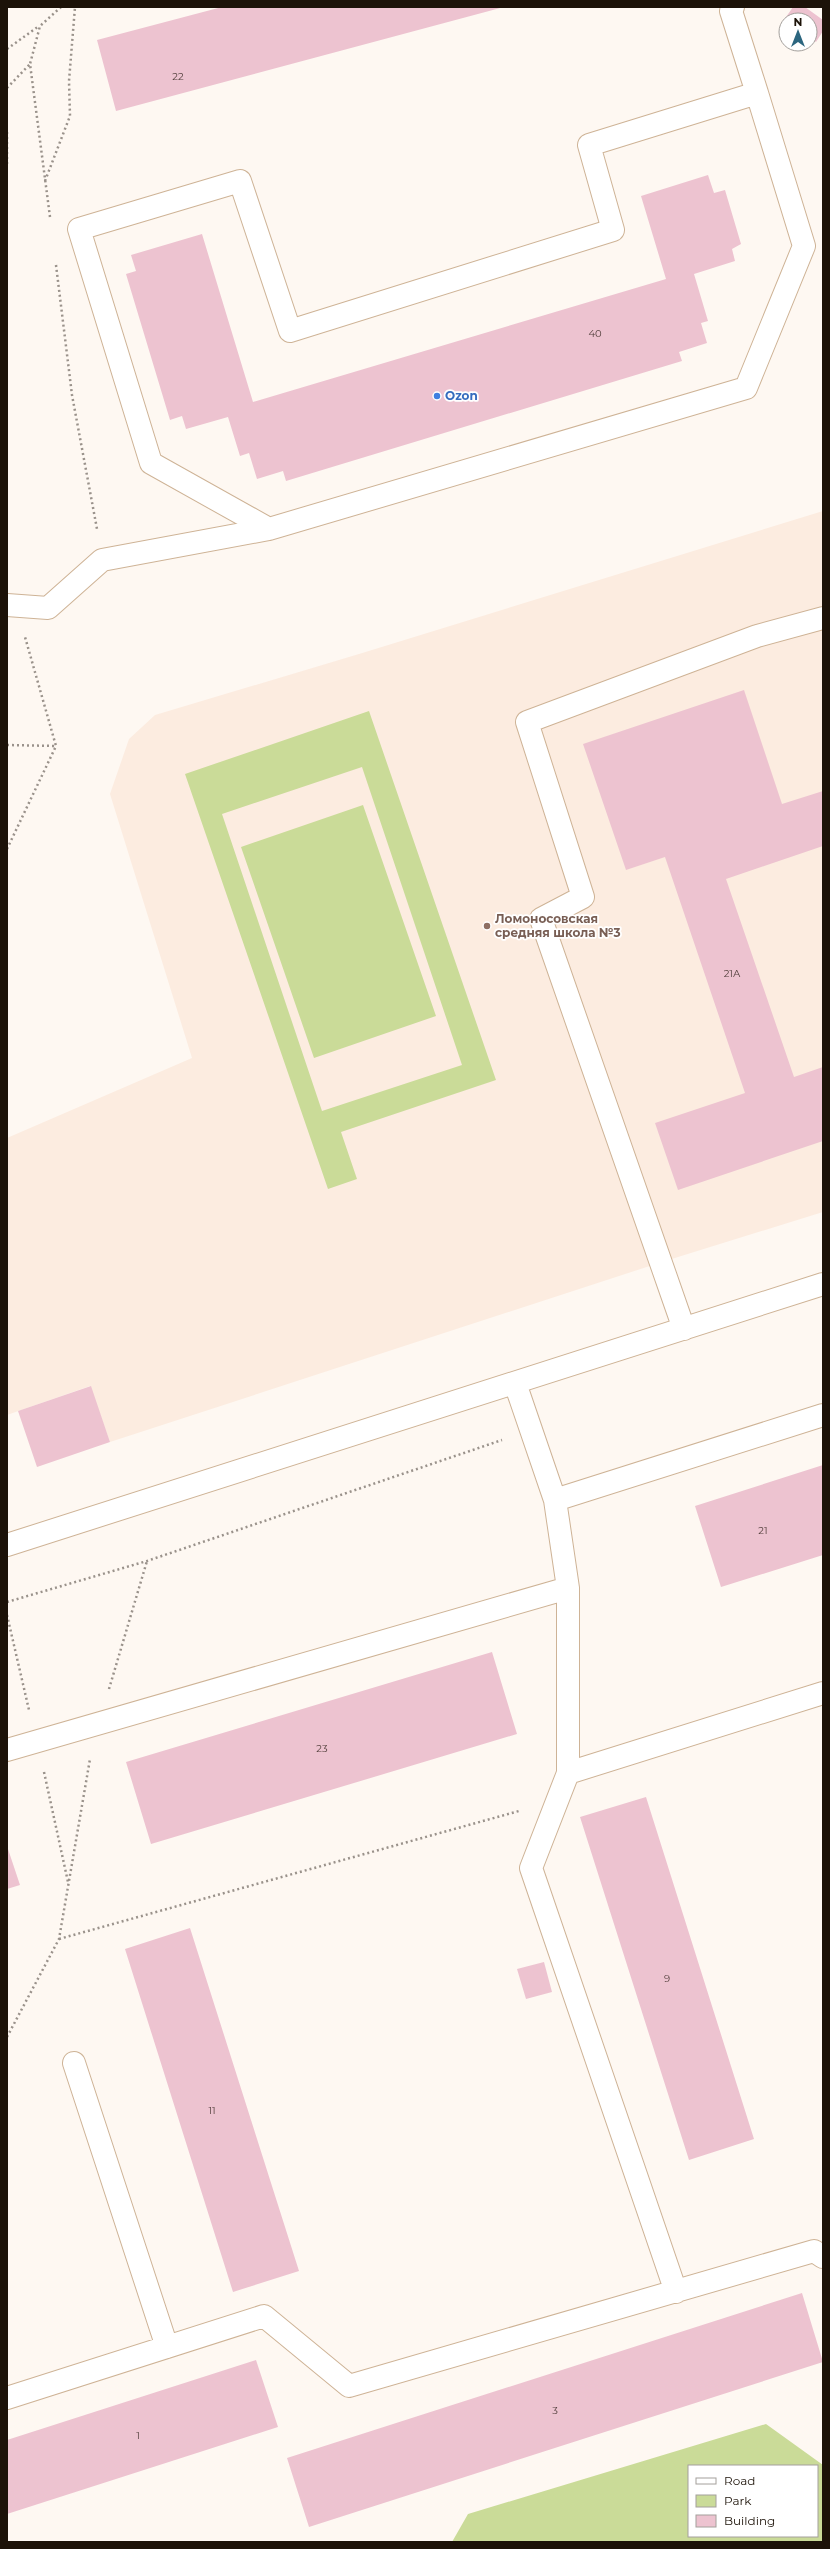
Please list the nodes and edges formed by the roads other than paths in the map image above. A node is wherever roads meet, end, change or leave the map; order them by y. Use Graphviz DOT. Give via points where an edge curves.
graph roads {
  1 [pos="733,7"];
  2 [pos="756,93"];
  3 [pos="269,529"];
  4 [pos="9,605"];
  5 [pos="823,618"];
  6 [pos="823,1284"];
  7 [pos="684,1329"];
  8 [pos="515,1383"];
  9 [pos="823,1415"];
  10 [pos="555,1500"];
  11 [pos="7,1545"];
  12 [pos="568,1588"];
  13 [pos="823,1693"];
  14 [pos="7,1750"];
  15 [pos="568,1774"];
  16 [pos="74,2063"];
  17 [pos="823,2257"];
  18 [pos="676,2292"];
  19 [pos="167,2347"];
  20 [pos="7,2398"];
  1 -- 2 [label="street" via="731,11"];
  2 -- 3 [label="street" via="804,246 746,388"];
  2 -- 3 [label="street" via="589,145 613,230 290,331 240,181 79,228 151,463"];
  3 -- 4 [label="street" via="102,560 48,608"];
  5 -- 7 [label="street" via="757,636 526,722 583,897 541,918"];
  6 -- 7 [label="street"];
  7 -- 8 [label="street"];
  8 -- 10 [label="street"];
  8 -- 11 [label="street"];
  9 -- 10 [label="street"];
  10 -- 12 [label="street"];
  12 -- 14 [label="street"];
  12 -- 15 [label="street"];
  13 -- 15 [label="street"];
  15 -- 18 [label="street" via="531,1868"];
  16 -- 19 [label="street"];
  17 -- 18 [label="street" via="814,2251"];
  18 -- 19 [label="street" via="349,2386 264,2316"];
  19 -- 20 [label="street"];
}
